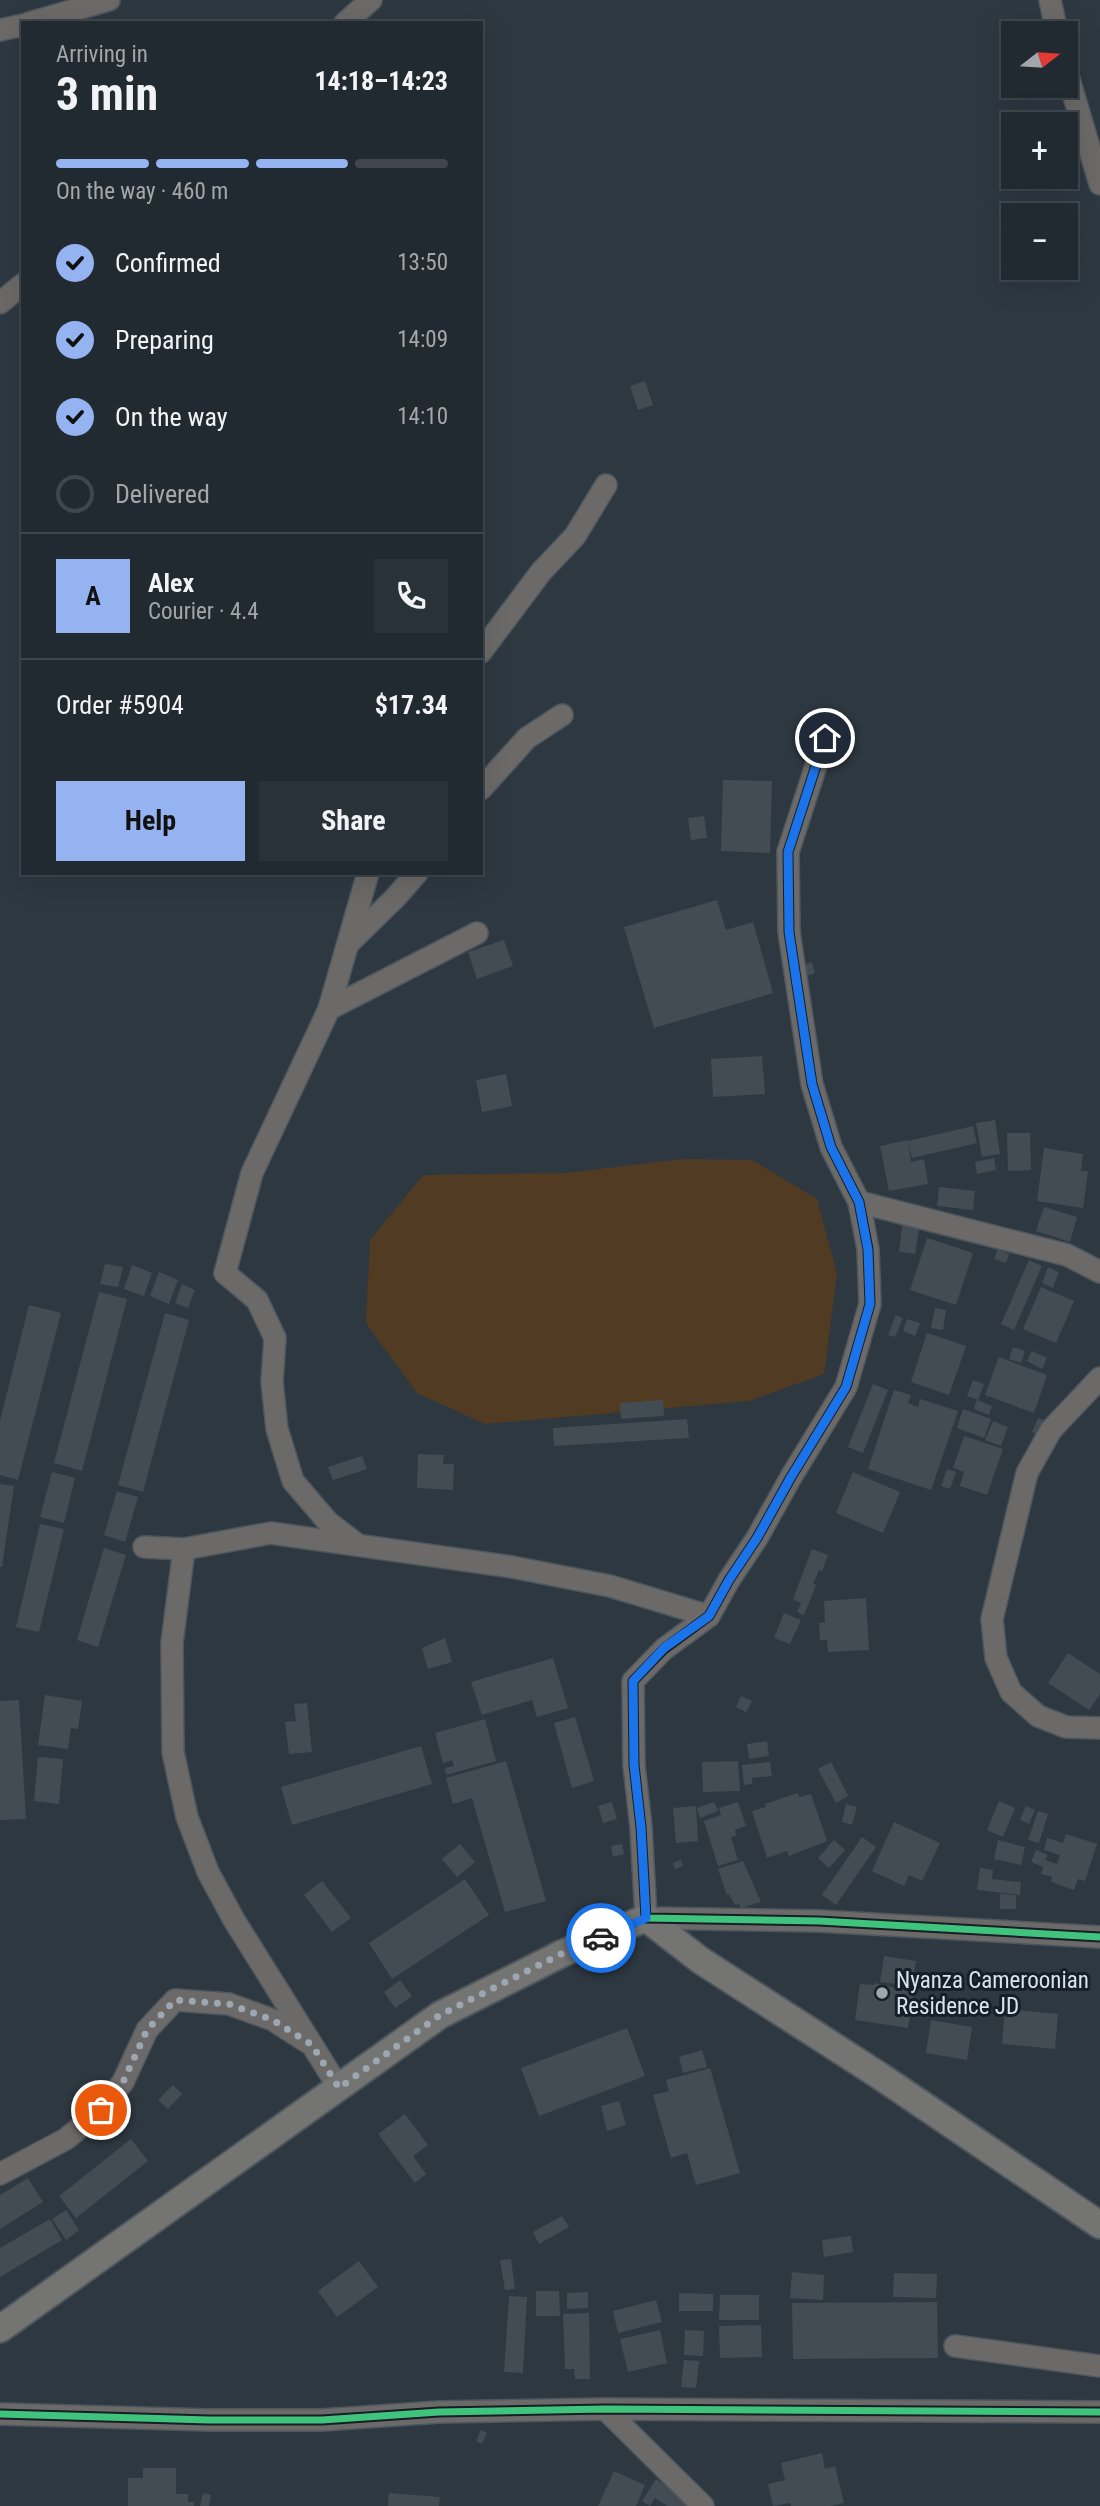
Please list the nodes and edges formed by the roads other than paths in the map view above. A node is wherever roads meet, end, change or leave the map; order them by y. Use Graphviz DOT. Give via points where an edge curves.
graph roads {
  1 [pos="109,0"];
  2 [pos="371,0"];
  3 [pos="1050,0"];
  4 [pos="36,21"];
  5 [pos="347,21"];
  6 [pos="1054,21"];
  7 [pos="21,25"];
  8 [pos="0,30"];
  9 [pos="1075,98"];
  10 [pos="1100,184"];
  11 [pos="21,287"];
  12 [pos="0,303"];
  13 [pos="606,485"];
  14 [pos="483,649"];
  15 [pos="562,715"];
  16 [pos="825,738"];
  17 [pos="483,787"];
  18 [pos="367,875"];
  19 [pos="415,875"];
  20 [pos="477,933"];
  21 [pos="349,944"];
  22 [pos="329,1009"];
  23 [pos="859,1202"];
  24 [pos="1100,1272"];
  25 [pos="1100,1378"];
  26 [pos="358,1545"];
  27 [pos="144,1547"];
  28 [pos="184,1549"];
  29 [pos="709,1616"];
  30 [pos="1100,1728"];
  31 [pos="646,1918"];
  32 [pos="1100,1937"];
  33 [pos="312,2045"];
  34 [pos="339,2088"];
  35 [pos="0,2174"];
  36 [pos="1100,2225"];
  37 [pos="0,2329"];
  38 [pos="955,2346"];
  39 [pos="1100,2366"];
  40 [pos="605,2409"];
  41 [pos="1100,2412"];
  42 [pos="0,2414"];
  43 [pos="703,2506"];
  1 -- 4 [label="street"];
  2 -- 5 [label="street"];
  3 -- 6 [label="street"];
  7 -- 8 [label="street"];
  9 -- 10 [label="street"];
  11 -- 12 [label="street"];
  13 -- 14 [label="street" via="575,536 541,572"];
  15 -- 17 [label="street" via="527,738"];
  16 -- 23 [label="street" via="788,852 789,932 812,1084 831,1147"];
  18 -- 21 [label="street"];
  19 -- 21 [label="street"];
  20 -- 22 [label="street"];
  21 -- 22 [label="street"];
  22 -- 26 [label="street" via="252,1172 225,1273 257,1300 275,1338 272,1382 277,1429 293,1480 328,1522"];
  23 -- 24 [label="street" via="1067,1255"];
  23 -- 29 [label="street" via="868,1250 870,1304 846,1387"];
  25 -- 30 [label="street" via="1051,1430 1027,1473 992,1619 996,1658 1011,1692 1038,1716 1066,1727"];
  26 -- 28 [label="street" via="271,1533"];
  26 -- 29 [label="street" via="610,1586"];
  27 -- 28 [label="street"];
  28 -- 33 [label="street" via="172,1643 173,1752 187,1817 227,1908"];
  29 -- 31 [label="street" via="664,1648 633,1681 634,1765"];
  31 -- 32 [label="street" via="820,1921"];
  31 -- 34 [label="main road" via="561,1954 440,2015"];
  31 -- 36 [label="main road" via="700,1960"];
  33 -- 34 [label="street"];
  33 -- 35 [label="street" via="273,2020 229,2004 175,2000 147,2030 123,2082 101,2110 66,2139"];
  34 -- 37 [label="main road"];
  38 -- 39 [label="street"];
  40 -- 41 [label="street"];
  40 -- 42 [label="street" via="322,2420"];
  40 -- 43 [label="street"];
}
